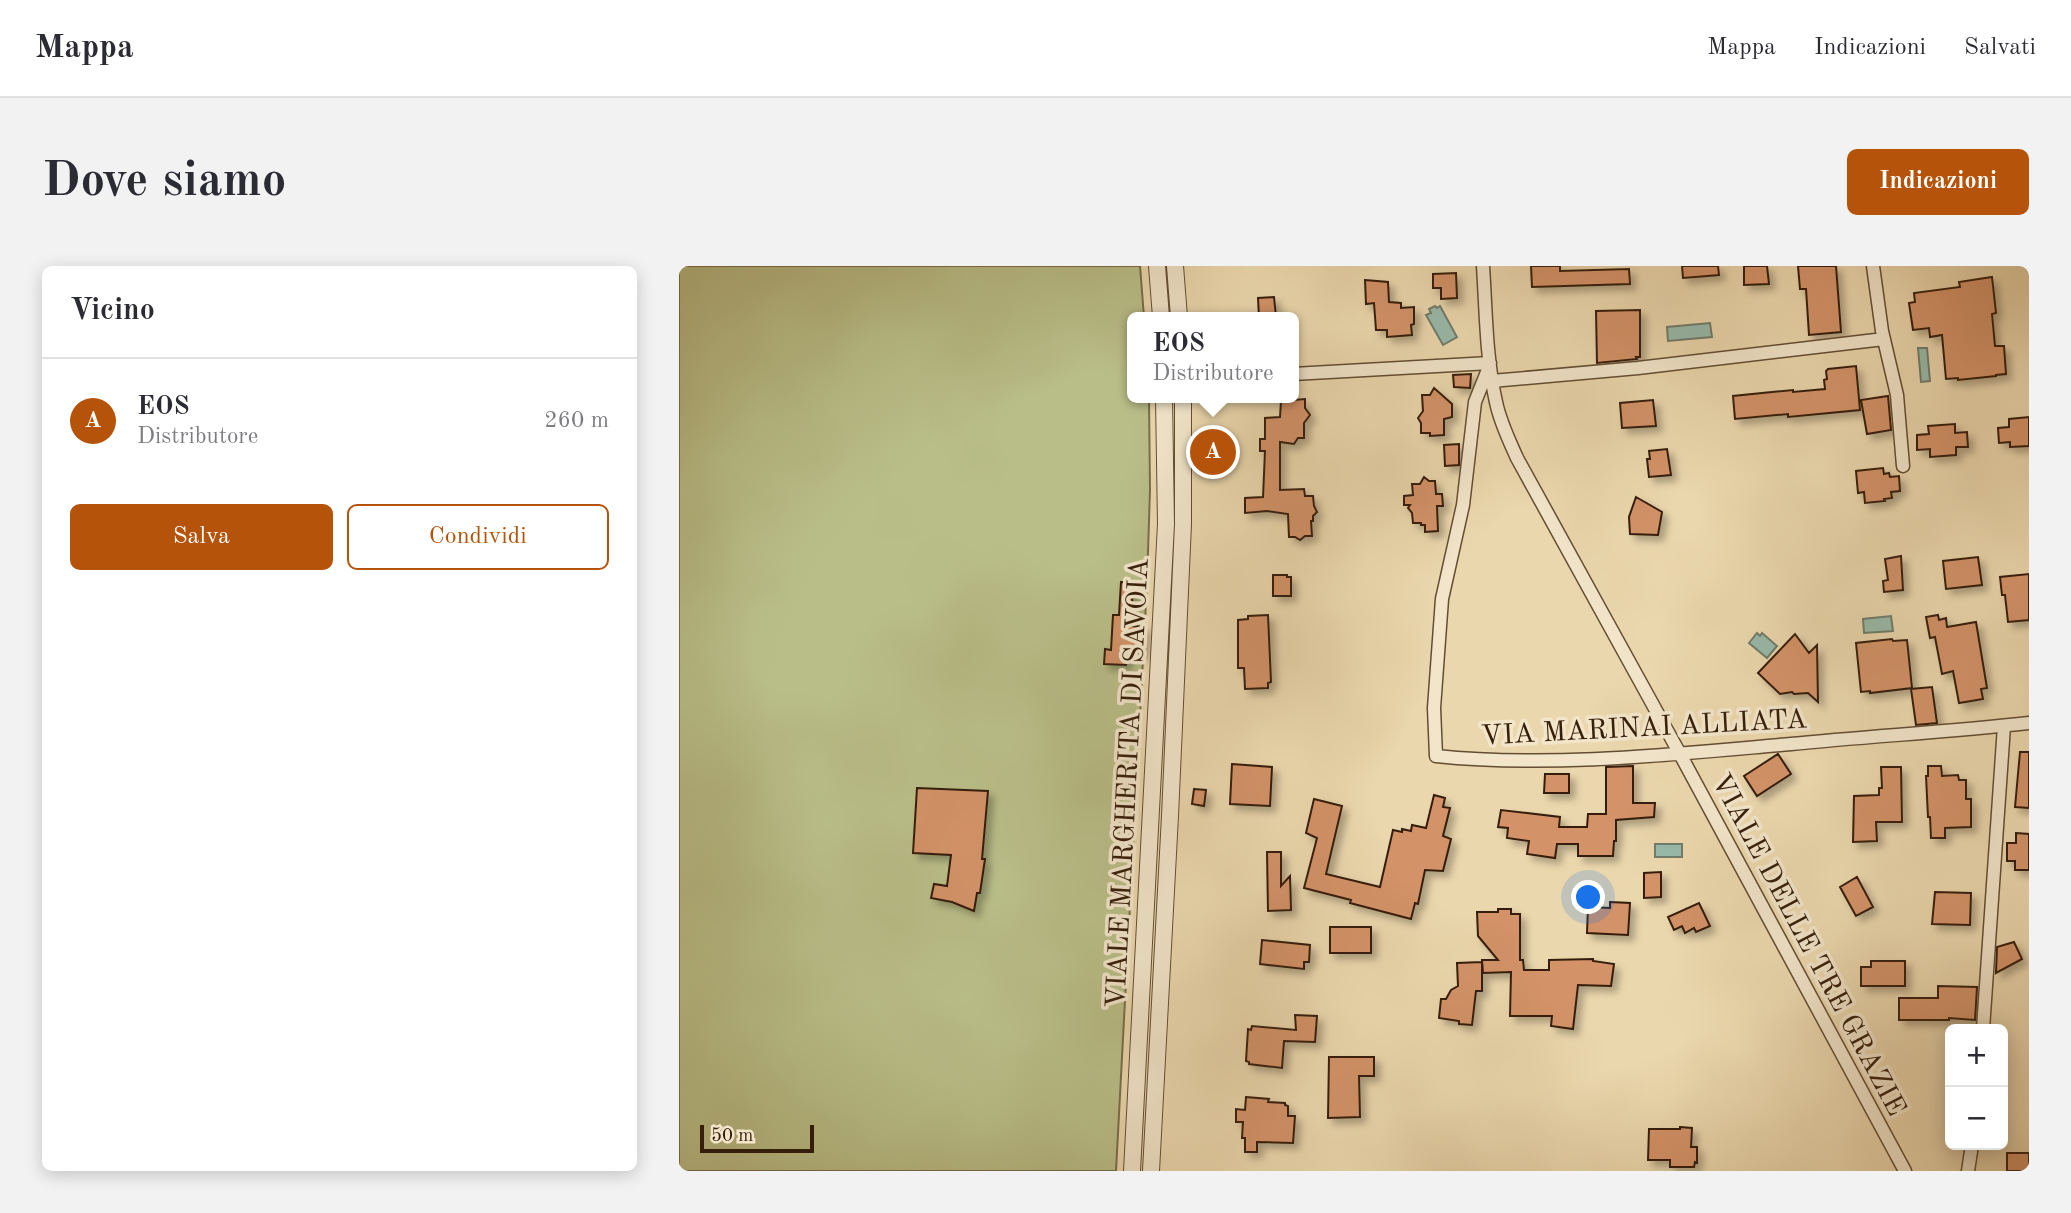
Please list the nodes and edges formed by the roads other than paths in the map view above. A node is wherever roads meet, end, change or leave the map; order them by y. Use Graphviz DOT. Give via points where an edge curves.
graph roads {
  1 [pos="1157,266"];
  2 [pos="1175,266"];
  3 [pos="1483,266"];
  4 [pos="1873,266"];
  5 [pos="1161,312"];
  6 [pos="1179,312"];
  7 [pos="1884,339"];
  8 [pos="1490,363"];
  9 [pos="1299,374"];
  10 [pos="1492,381"];
  11 [pos="1164,403"];
  12 [pos="1183,403"];
  13 [pos="1903,466"];
  14 [pos="2029,723"];
  15 [pos="2004,726"];
  16 [pos="1679,754"];
  17 [pos="1983,1024"];
  18 [pos="1971,1150"];
  19 [pos="1132,1171"];
  20 [pos="1151,1171"];
  21 [pos="1905,1171"];
  22 [pos="1968,1171"];
  1 -- 5 [label="street"];
  2 -- 6 [label="street"];
  3 -- 8 [label="street, VIA MARINAI ALLIATA"];
  4 -- 7 [label="street"];
  7 -- 10 [label="street"];
  7 -- 13 [label="street" via="1897,395"];
  8 -- 9 [label="street"];
  8 -- 10 [label="street, VIALE DELLE TRE GRAZIE"];
  8 -- 16 [label="street, VIA MARINAI ALLIATA" via="1475,402 1463,505 1442,599 1434,708 1436,756 1577,760"];
  10 -- 16 [label="street, VIALE DELLE TRE GRAZIE" via="1517,458"];
  11 -- 19 [label="street, VIALE MARGHERITA DI SAVOIA" via="1166,524"];
  12 -- 20 [label="street, VIALE MARGHERITA DI SAVOIA" via="1184,524"];
  14 -- 15 [label="street, VIA MARINAI ALLIATA"];
  15 -- 16 [label="street, VIA MARINAI ALLIATA"];
  15 -- 17 [label="street"];
  16 -- 21 [label="street, VIALE DELLE TRE GRAZIE"];
  18 -- 22 [label="street"];
}
